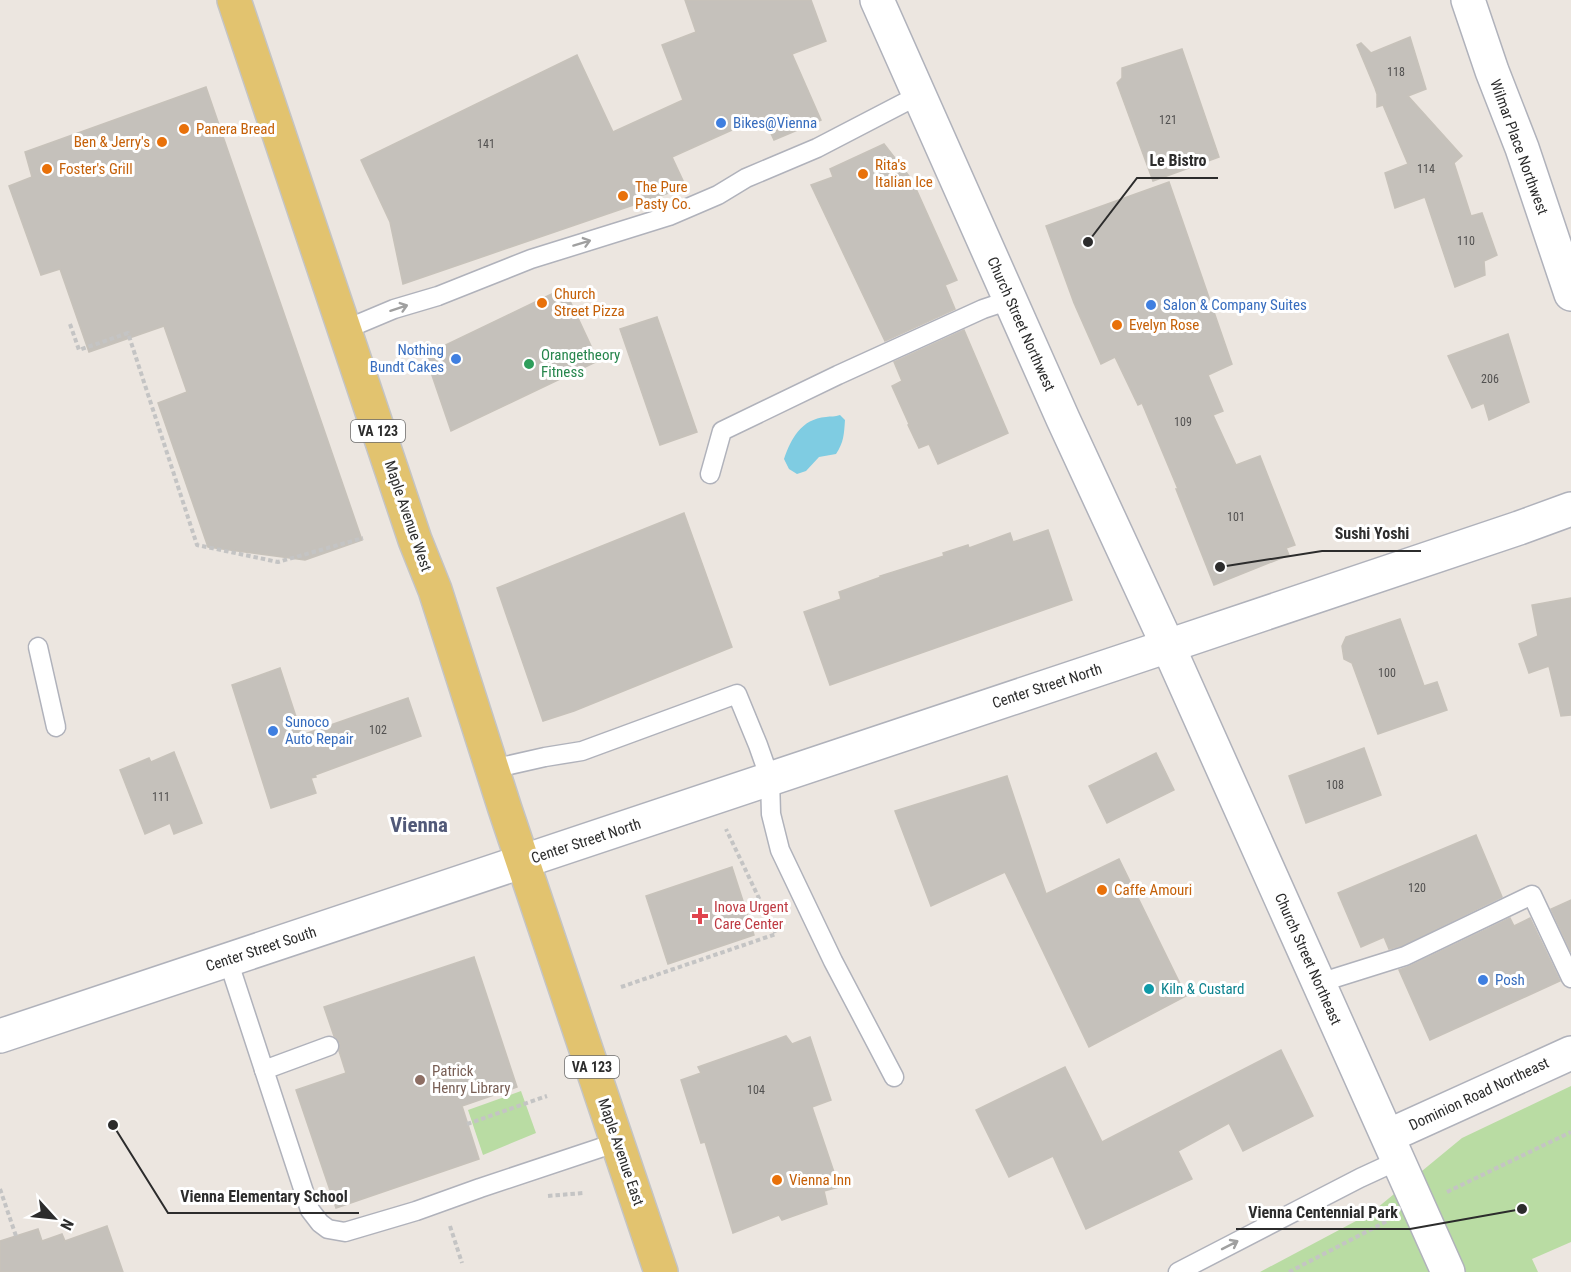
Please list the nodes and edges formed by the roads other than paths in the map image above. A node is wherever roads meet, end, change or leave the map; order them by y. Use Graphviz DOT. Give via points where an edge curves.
graph roads {
  1 [pos="234,0"];
  2 [pos="877,0"];
  3 [pos="1468,0"];
  4 [pos="919,95"];
  5 [pos="1571,294"];
  6 [pos="1010,300"];
  7 [pos="345,330"];
  8 [pos="710,474"];
  9 [pos="1571,509"];
  10 [pos="1168,646"];
  11 [pos="38,647"];
  12 [pos="56,727"];
  13 [pos="492,769"];
  14 [pos="770,779"];
  15 [pos="523,862"];
  16 [pos="228,960"];
  17 [pos="1571,978"];
  18 [pos="1319,983"];
  19 [pos="0,1036"];
  20 [pos="329,1046"];
  21 [pos="1571,1053"];
  22 [pos="264,1070"];
  23 [pos="894,1077"];
  24 [pos="618,1142"];
  25 [pos="1393,1148"];
  26 [pos="661,1272"];
  27 [pos="1178,1272"];
  28 [pos="1448,1272"];
  1 -- 7 [label="main road, Maple Avenue West / VA 123"];
  2 -- 4 [label="street, Church Street Northwest"];
  3 -- 5 [label="street, Wilmar Place Northwest"];
  4 -- 6 [label="street, Church Street Northwest"];
  7 -- 4 [label="lane, one-way" via="531,259 669,216 817,148"];
  6 -- 8 [label="lane" via="722,431"];
  6 -- 10 [label="street, Church Street Northwest"];
  7 -- 13 [label="main road, Maple Avenue West / VA 123"];
  9 -- 10 [label="street, Center Street North"];
  10 -- 14 [label="street, Center Street North"];
  10 -- 18 [label="street, Church Street Northeast"];
  11 -- 12 [label="lane"];
  13 -- 14 [label="lane" via="582,751 737,694"];
  13 -- 15 [label="main road, Maple Avenue West / VA 123"];
  14 -- 15 [label="street, Center Street North"];
  14 -- 23 [label="lane" via="771,814 780,850"];
  15 -- 16 [label="street, Center Street South"];
  15 -- 24 [label="main road, Maple Avenue East / VA 123"];
  16 -- 19 [label="street, Center Street South"];
  16 -- 22 [label="lane"];
  17 -- 18 [label="lane" via="1532,895 1405,956"];
  18 -- 25 [label="street, Church Street Northeast"];
  20 -- 22 [label="lane"];
  21 -- 25 [label="street, Dominion Road Northeast"];
  22 -- 24 [label="lane" via="310,1210 328,1229 345,1232 416,1211"];
  24 -- 26 [label="main road, Maple Avenue East / VA 123"];
  27 -- 25 [label="lane, one-way" via="1360,1178"];
  25 -- 28 [label="street, Church Street Northeast"];
}
